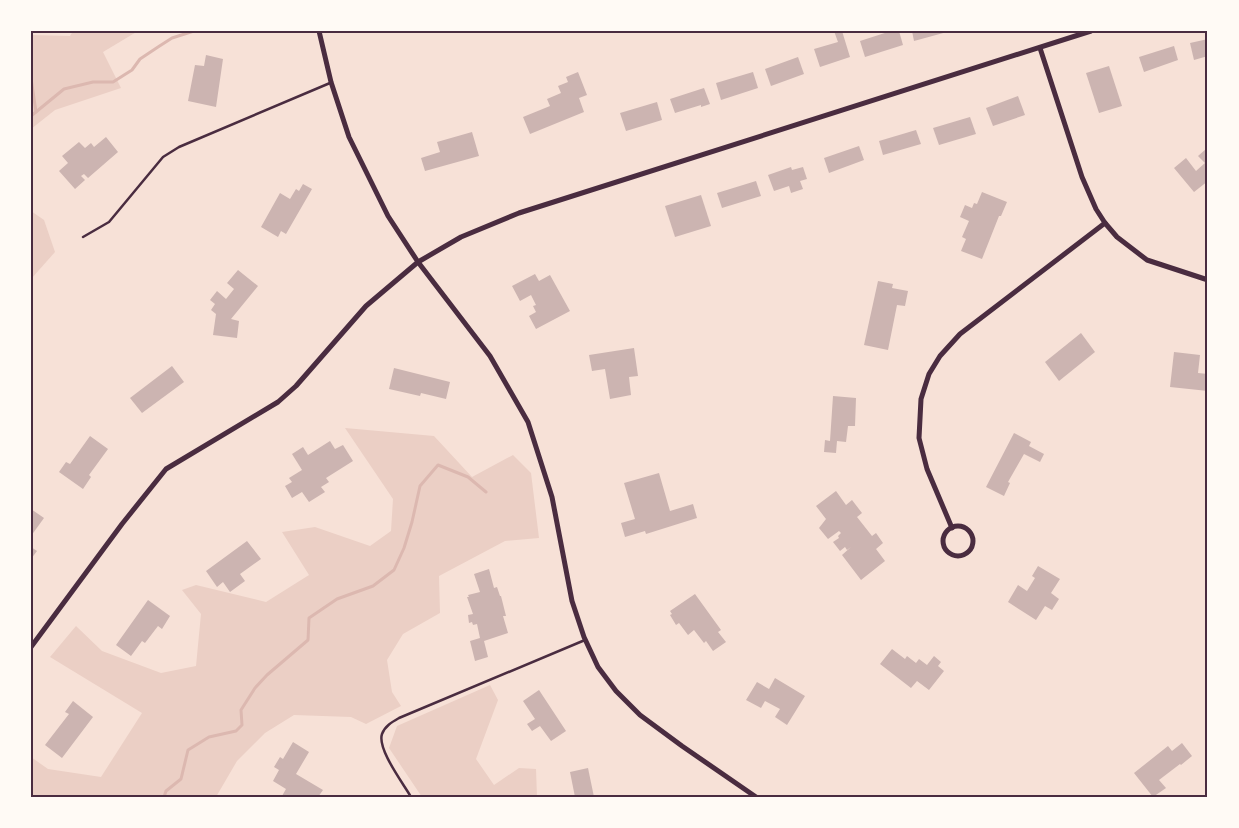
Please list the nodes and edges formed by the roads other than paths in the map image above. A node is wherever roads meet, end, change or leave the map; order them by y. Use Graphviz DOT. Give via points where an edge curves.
graph roads {
  1 [pos="319,31"];
  2 [pos="1091,31"];
  3 [pos="1040,48"];
  4 [pos="331,82"];
  5 [pos="1105,223"];
  6 [pos="84,237"];
  7 [pos="418,262"];
  8 [pos="1208,280"];
  9 [pos="952,528"];
  10 [pos="585,640"];
  11 [pos="31,646"];
  12 [pos="411,797"];
  13 [pos="756,797"];
  1 -- 4 [label="street"];
  2 -- 3 [label="street"];
  3 -- 5 [label="street" via="1082,177"];
  3 -- 7 [label="street" via="519,213 461,237"];
  4 -- 6 [label="lane" via="179,147 163,157 109,222"];
  4 -- 7 [label="street" via="349,137 388,216"];
  5 -- 8 [label="street" via="1146,260"];
  5 -- 9 [label="street" via="960,334 929,374 921,399 919,438 927,469"];
  7 -- 10 [label="street" via="490,356 528,422 552,497 572,601"];
  7 -- 11 [label="street" via="366,306 278,402 166,469"];
  9 -- 9 [label="street" via="945,534 945,548 956,556 965,555 973,544 972,535 966,528"];
  10 -- 12 [label="lane" via="388,725 381,740 386,755"];
  10 -- 13 [label="street" via="598,667 640,715"];
}
